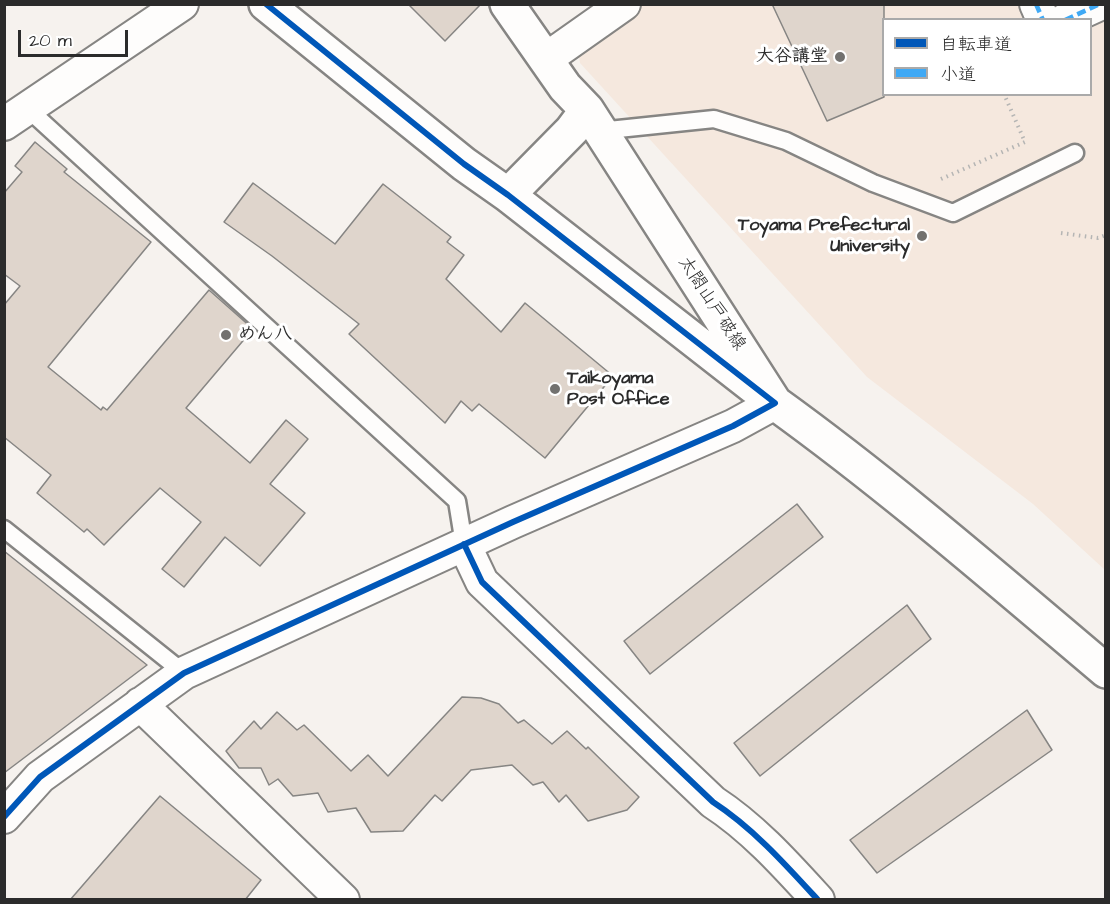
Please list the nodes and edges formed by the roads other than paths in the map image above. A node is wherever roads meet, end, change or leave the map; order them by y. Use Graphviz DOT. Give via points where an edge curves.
graph roads {
  1 [pos="182,4"];
  2 [pos="266,4"];
  3 [pos="507,4"];
  4 [pos="624,4"];
  5 [pos="1100,4"];
  6 [pos="1069,18"];
  7 [pos="546,59"];
  8 [pos="16,117"];
  9 [pos="593,121"];
  10 [pos="1075,153"];
  11 [pos="508,195"];
  12 [pos="775,403"];
  13 [pos="4,529"];
  14 [pos="464,544"];
  15 [pos="1106,671"];
  16 [pos="184,673"];
  17 [pos="140,704"];
  18 [pos="4,817"];
  19 [pos="343,900"];
  20 [pos="818,900"];
  1 -- 8 [label="street"];
  2 -- 11 [label="main road"];
  3 -- 7 [label="main road, 太閤山戸破線"];
  4 -- 7 [label="street"];
  5 -- 6 [label="street"];
  7 -- 9 [label="main road, 太閤山戸破線"];
  8 -- 14 [label="lane" via="457,501"];
  9 -- 10 [label="lane" via="714,119 786,141 873,183 953,213"];
  9 -- 11 [label="main road" via="572,130"];
  9 -- 12 [label="main road, 太閤山戸破線"];
  11 -- 12 [label="main road"];
  12 -- 14 [label="street" via="733,426"];
  12 -- 15 [label="main road, 太閤山戸破線" via="949,538"];
  13 -- 16 [label="lane"];
  14 -- 16 [label="street"];
  14 -- 20 [label="street" via="482,582 713,802 742,823"];
  16 -- 17 [label="street"];
  17 -- 18 [label="street" via="40,777"];
  17 -- 19 [label="street"];
}
